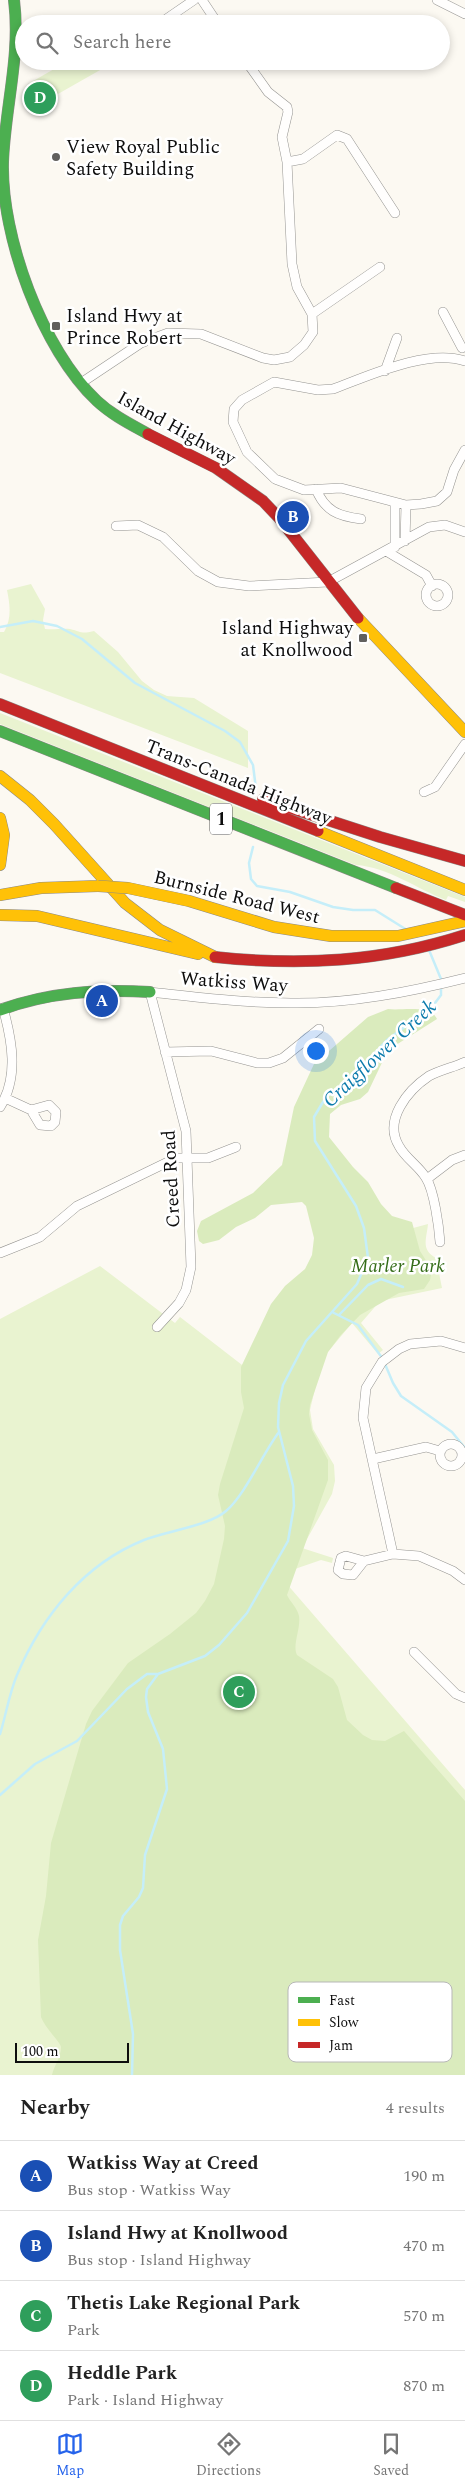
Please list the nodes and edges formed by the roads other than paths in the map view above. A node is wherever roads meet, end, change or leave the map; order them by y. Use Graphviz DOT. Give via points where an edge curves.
graph roads {
  1 [pos="14,0"];
  2 [pos="194,0"];
  3 [pos="202,0"];
  4 [pos="437,0"];
  5 [pos="465,14"];
  6 [pos="15,15"];
  7 [pos="172,15"];
  8 [pos="212,15"];
  9 [pos="15,55"];
  10 [pos="252,70"];
  11 [pos="5,97"];
  12 [pos="4,116"];
  13 [pos="287,162"];
  14 [pos="1,175"];
  15 [pos="395,213"];
  16 [pos="380,267"];
  17 [pos="443,312"];
  18 [pos="312,314"];
  19 [pos="397,338"];
  20 [pos="464,347"];
  21 [pos="462,360"];
  22 [pos="385,371"];
  23 [pos="81,383"];
  24 [pos="465,450"];
  25 [pos="316,489"];
  26 [pos="395,503"];
  27 [pos="406,505"];
  28 [pos="361,519"];
  29 [pos="116,526"];
  30 [pos="465,532"];
  31 [pos="405,540"];
  32 [pos="395,547"];
  33 [pos="386,551"];
  34 [pos="328,582"];
  35 [pos="432,586"];
  36 [pos="0,704"];
  37 [pos="0,731"];
  38 [pos="465,732"];
  39 [pos="465,744"];
  40 [pos="132,756"];
  41 [pos="0,776"];
  42 [pos="424,792"];
  43 [pos="0,818"];
  44 [pos="465,861"];
  45 [pos="0,865"];
  46 [pos="465,890"];
  47 [pos="0,896"];
  48 [pos="465,915"];
  49 [pos="0,916"];
  50 [pos="465,921"];
  51 [pos="465,935"];
  52 [pos="215,957"];
  53 [pos="461,979"];
  54 [pos="150,992"];
  55 [pos="2,1009"];
  56 [pos="319,1029"];
  57 [pos="165,1052"];
  58 [pos="465,1062"];
  59 [pos="5,1098"];
  60 [pos="0,1107"];
  61 [pos="31,1110"];
  62 [pos="236,1147"];
  63 [pos="465,1155"];
  64 [pos="188,1159"];
  65 [pos="427,1179"];
  66 [pos="440,1242"];
  67 [pos="0,1253"];
  68 [pos="157,1327"];
  69 [pos="465,1348"];
  70 [pos="440,1451"];
  71 [pos="373,1459"];
  72 [pos="393,1554"];
  73 [pos="364,1561"];
  74 [pos="465,1580"];
  75 [pos="414,1652"];
  76 [pos="465,1698"];
  1 -- 6 [label="main road, Island Highway"];
  2 -- 7 [label="street"];
  3 -- 8 [label="street"];
  4 -- 5 [label="street"];
  9 -- 11 [label="main road, Island Highway"];
  10 -- 13 [label="street" via="288,112 282,137"];
  11 -- 12 [label="main road, Island Highway"];
  12 -- 14 [label="main road, Island Highway"];
  13 -- 15 [label="street" via="303,159 340,134 348,139"];
  13 -- 18 [label="street" via="292,264 297,287"];
  14 -- 23 [label="main road, Island Highway" via="6,215 20,268 60,351"];
  16 -- 18 [label="street"];
  17 -- 20 [label="street"];
  18 -- 23 [label="street" via="315,327 310,337 296,353 284,360 263,358 200,334 168,333 141,343"];
  19 -- 22 [label="street"];
  20 -- 21 [label="street"];
  21 -- 22 [label="street" via="416,361"];
  22 -- 25 [label="street" via="333,390 274,382 242,400 234,409 233,422 247,452 261,468 289,486"];
  23 -- 34 [label="main road, Island Highway" via="96,400 123,420 229,474 264,502"];
  24 -- 27 [label="street" via="447,492 437,501"];
  25 -- 26 [label="street" via="341,488"];
  25 -- 28 [label="street" via="329,510 340,516"];
  26 -- 27 [label="street"];
  26 -- 32 [label="street"];
  27 -- 31 [label="street"];
  29 -- 34 [label="street" via="138,525 163,537 198,571 218,582 249,586"];
  30 -- 31 [label="street" via="438,525"];
  31 -- 32 [label="street"];
  32 -- 33 [label="street"];
  33 -- 34 [label="street"];
  33 -- 35 [label="street" via="426,575"];
  34 -- 38 [label="main road, Island Highway" via="421,688"];
  36 -- 40 [label="main road, Trans-Canada Highway / 1"];
  37 -- 48 [label="main road, 1"];
  39 -- 42 [label="street" via="435,787"];
  40 -- 44 [label="main road" via="361,831"];
  40 -- 46 [label="main road, Trans-Canada Highway / 1"];
  41 -- 52 [label="main road" via="54,824 126,903 160,930"];
  43 -- 45 [label="main road" via="4,835"];
  47 -- 50 [label="main road, Burnside Road West, bridge" via="41,888 128,888 197,902 284,930 334,937 394,937 441,929"];
  49 -- 52 [label="main road" via="37,916"];
  51 -- 52 [label="main road" via="374,958 254,962"];
  53 -- 54 [label="street, Watkiss Way" via="376,996 293,1003"];
  54 -- 55 [label="main road, Watkiss Way" via="84,992 45,997"];
  54 -- 57 [label="street, Creed Road"];
  55 -- 59 [label="street" via="10,1033 12,1055"];
  56 -- 57 [label="street" via="283,1058 269,1063 211,1051"];
  57 -- 64 [label="street, Creed Road" via="186,1131"];
  58 -- 65 [label="street" via="430,1076 411,1092 398,1110 393,1128 398,1146"];
  59 -- 60 [label="street"];
  59 -- 61 [label="street"];
  62 -- 64 [label="street" via="208,1158"];
  63 -- 65 [label="street" via="452,1160"];
  64 -- 67 [label="street" via="176,1158 96,1196 77,1206 40,1237"];
  64 -- 68 [label="street, Creed Road" via="190,1278 179,1303"];
  65 -- 66 [label="street"];
  69 -- 71 [label="street" via="441,1341 419,1342 399,1349 382,1362 371,1378 363,1402 363,1418"];
  70 -- 71 [label="street" via="426,1447"];
  71 -- 72 [label="street"];
  72 -- 73 [label="street"];
  72 -- 74 [label="street" via="419,1556"];
  75 -- 76 [label="street" via="456,1694"];
}
